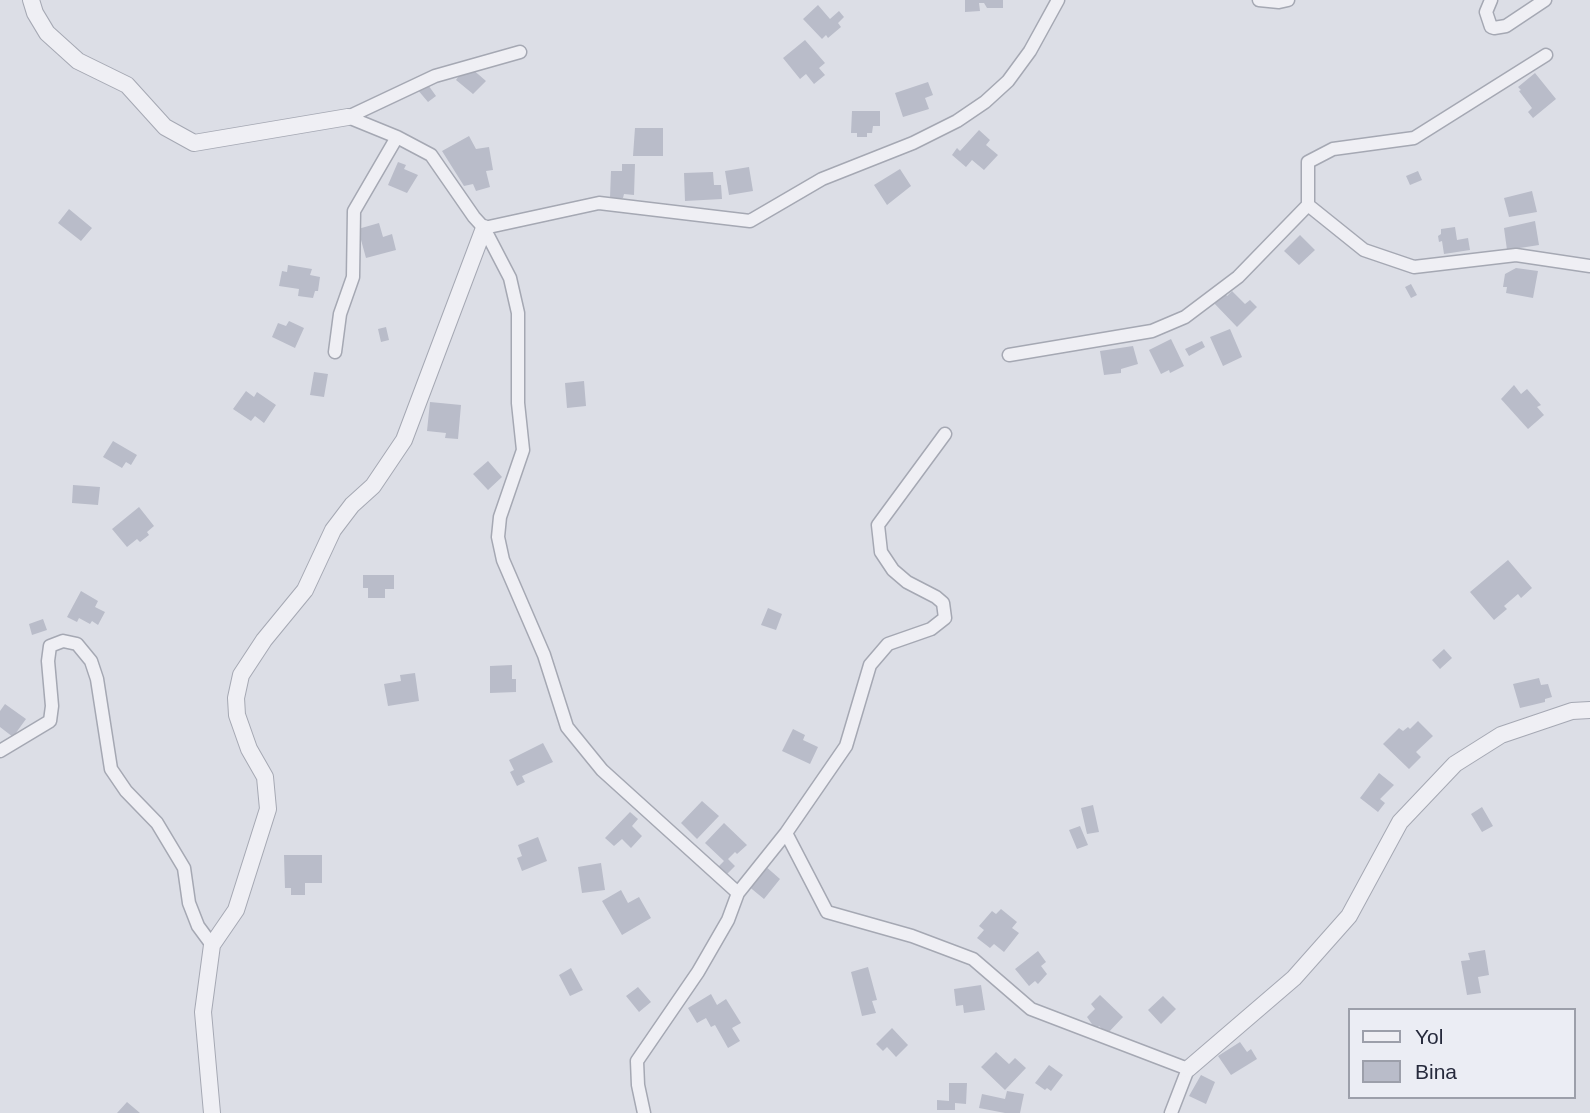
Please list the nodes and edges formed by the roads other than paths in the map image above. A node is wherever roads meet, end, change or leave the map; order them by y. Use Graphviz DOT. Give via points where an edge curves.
graph roads {
  1 [pos="31,0"];
  2 [pos="1058,0"];
  3 [pos="1259,0"];
  4 [pos="1288,0"];
  5 [pos="1491,0"];
  6 [pos="1545,0"];
  7 [pos="520,52"];
  8 [pos="1546,55"];
  9 [pos="348,117"];
  10 [pos="397,137"];
  11 [pos="1308,205"];
  12 [pos="484,228"];
  13 [pos="1590,266"];
  14 [pos="335,352"];
  15 [pos="1009,355"];
  16 [pos="945,434"];
  17 [pos="1590,710"];
  18 [pos="0,751"];
  19 [pos="786,833"];
  20 [pos="738,893"];
  21 [pos="212,945"];
  22 [pos="1188,1069"];
  23 [pos="212,1113"];
  24 [pos="644,1113"];
  25 [pos="1171,1113"];
  1 -- 9 [label="street" via="47,33 78,61 128,85 165,127 194,143"];
  2 -- 12 [label="street" via="1030,51 985,102 913,143 822,179 750,221 599,203"];
  3 -- 4 [label="street"];
  5 -- 6 [label="street" via="1486,12 1494,28 1506,26"];
  7 -- 9 [label="street" via="435,76"];
  8 -- 11 [label="street" via="1414,138 1332,149 1308,162"];
  9 -- 10 [label="street"];
  10 -- 12 [label="street" via="431,155"];
  10 -- 14 [label="street" via="354,211 353,277 340,314"];
  11 -- 13 [label="street" via="1364,250 1413,267 1516,256"];
  11 -- 15 [label="street" via="1238,277 1185,317 1152,331"];
  12 -- 20 [label="street" via="510,278 517,313 523,450 500,517 503,559 544,655 568,727 602,770"];
  12 -- 21 [label="street" via="404,440 373,486 333,530 305,590 241,674 237,715 265,777 268,809 236,910"];
  16 -- 19 [label="street" via="878,525 881,552 893,570 943,603 945,618 931,629 888,644 870,665 846,746"];
  17 -- 22 [label="street" via="1572,711 1501,735 1455,764 1401,822 1349,916 1294,978"];
  18 -- 21 [label="street" via="50,720 50,646 63,641 77,644 97,679 111,769 157,823 184,868 189,903"];
  19 -- 20 [label="street"];
  19 -- 22 [label="street" via="827,912 973,959 1031,1009"];
  20 -- 24 [label="street" via="698,972 637,1061"];
  21 -- 23 [label="street" via="203,1012"];
  22 -- 25 [label="street"];
}
